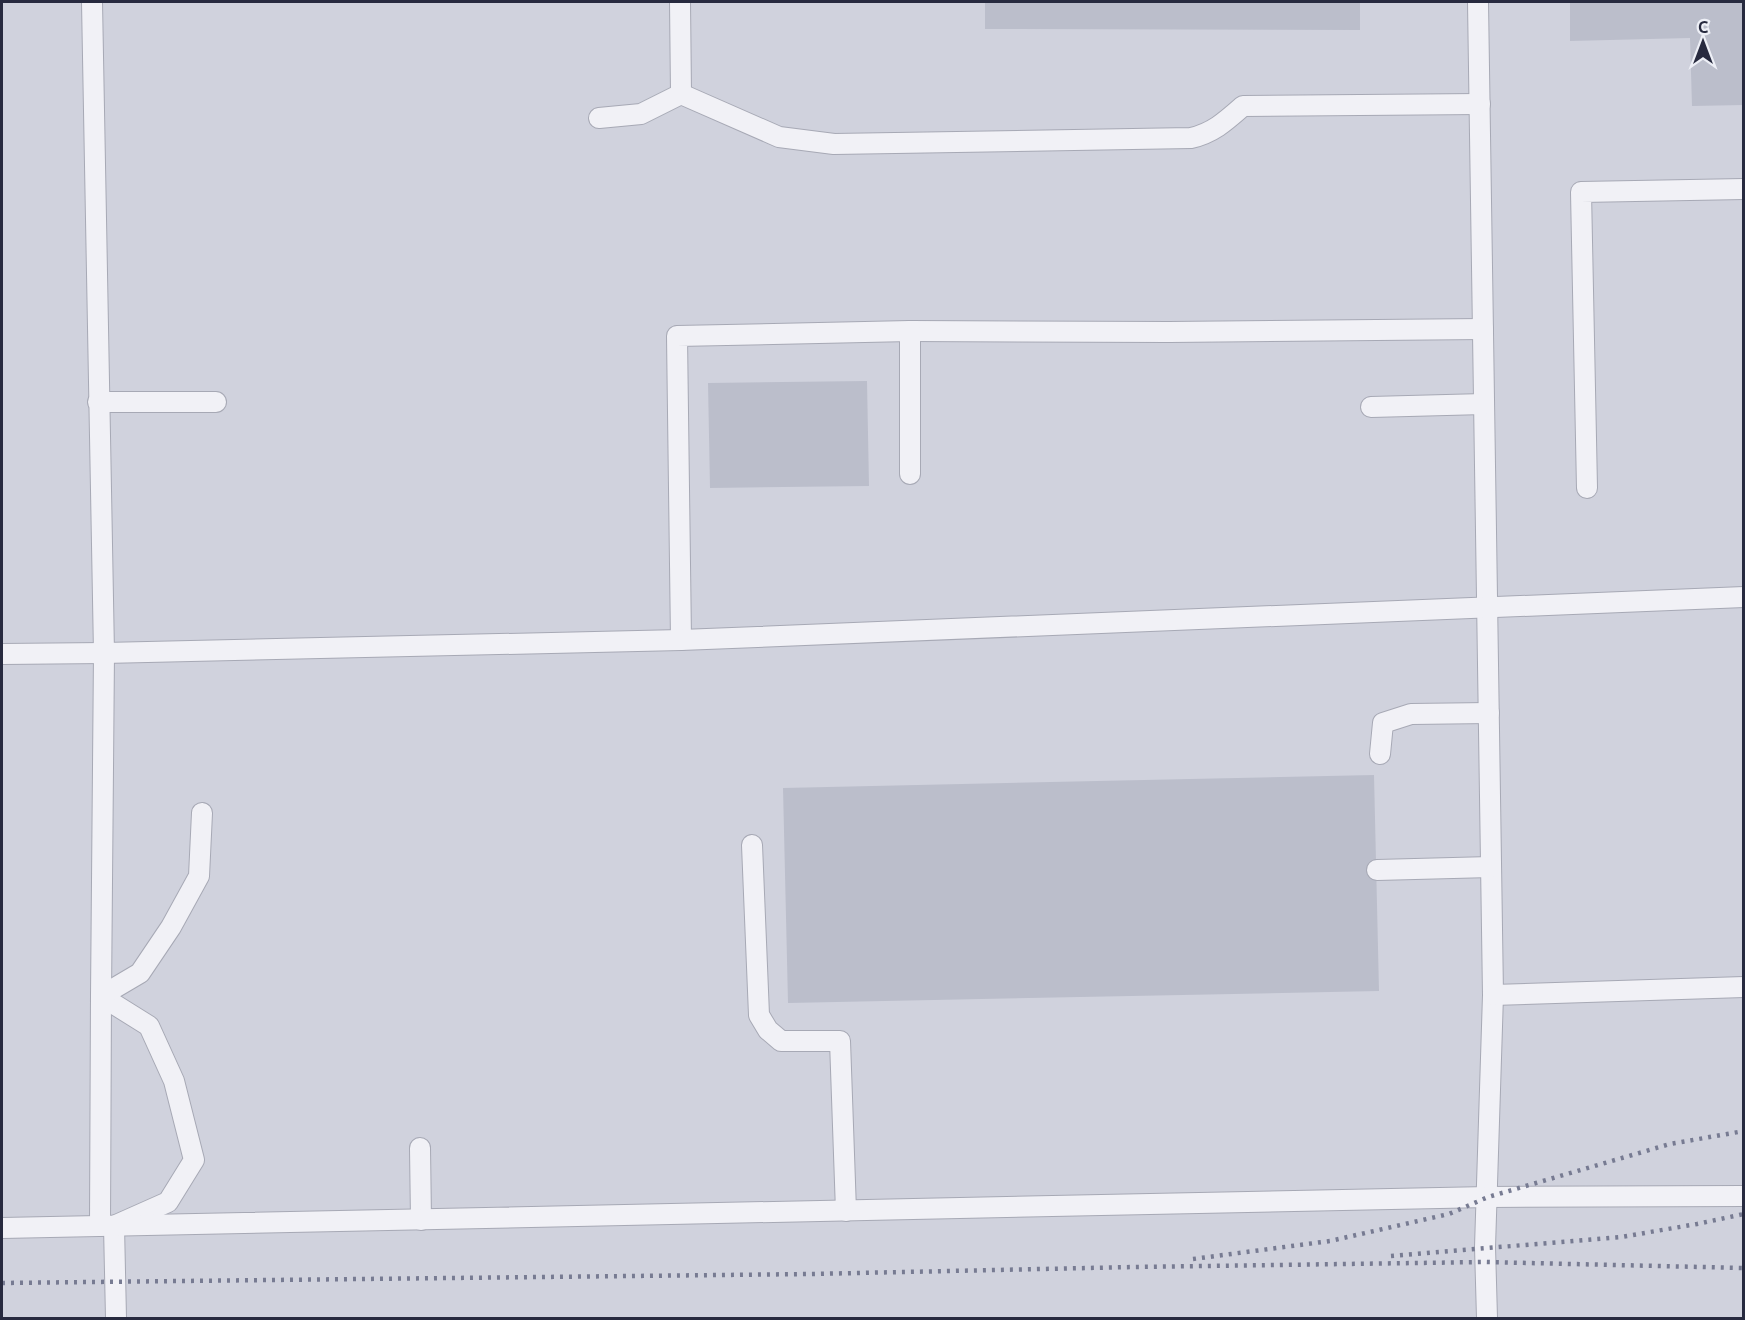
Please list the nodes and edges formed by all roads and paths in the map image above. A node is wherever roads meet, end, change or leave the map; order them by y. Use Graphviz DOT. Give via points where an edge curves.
graph roads {
  1 [pos="92,2"];
  2 [pos="680,2"];
  3 [pos="1478,2"];
  4 [pos="681,94"];
  5 [pos="1480,104"];
  6 [pos="598,118"];
  7 [pos="1743,189"];
  8 [pos="1483,329"];
  9 [pos="910,331"];
  10 [pos="98,402"];
  11 [pos="216,402"];
  12 [pos="1484,404"];
  13 [pos="1371,407"];
  14 [pos="910,474"];
  15 [pos="1587,488"];
  16 [pos="1743,597"];
  17 [pos="1487,607"];
  18 [pos="681,640"];
  19 [pos="104,653"];
  20 [pos="2,654"];
  21 [pos="1489,713"];
  22 [pos="1380,754"];
  23 [pos="202,813"];
  24 [pos="752,845"];
  25 [pos="1491,867"];
  26 [pos="1377,870"];
  27 [pos="1743,987"];
  28 [pos="1493,995"];
  29 [pos="101,996"];
  30 [pos="420,1148"];
  31 [pos="1743,1196"];
  32 [pos="1488,1197"];
  33 [pos="846,1211"];
  34 [pos="421,1220"];
  35 [pos="107,1226"];
  36 [pos="2,1228"];
  37 [pos="116,1318"];
  38 [pos="1487,1318"];
  1 -- 10 [label="lane"];
  2 -- 4 [label="lane"];
  3 -- 5 [label="lane"];
  4 -- 5 [label="lane" via="779,137 834,144 1191,138 1218,128 1242,106"];
  4 -- 6 [label="lane" via="641,114"];
  5 -- 8 [label="lane"];
  7 -- 15 [label="lane" via="1581,192"];
  8 -- 9 [label="lane"];
  8 -- 12 [label="lane"];
  9 -- 14 [label="lane"];
  9 -- 18 [label="lane" via="677,336"];
  10 -- 11 [label="lane"];
  10 -- 19 [label="lane"];
  12 -- 13 [label="lane"];
  12 -- 17 [label="lane"];
  16 -- 17 [label="lane"];
  17 -- 18 [label="lane"];
  17 -- 21 [label="lane"];
  18 -- 19 [label="lane"];
  19 -- 20 [label="lane"];
  19 -- 29 [label="lane"];
  21 -- 22 [label="lane" via="1411,714 1383,723"];
  21 -- 25 [label="lane"];
  23 -- 29 [label="lane" via="199,876 171,927 140,973"];
  24 -- 33 [label="lane" via="759,1015 781,1041 840,1041"];
  25 -- 26 [label="lane"];
  25 -- 28 [label="lane"];
  27 -- 28 [label="lane"];
  28 -- 32 [label="lane"];
  29 -- 35 [label="lane"];
  29 -- 35 [label="lane" via="149,1026 174,1081 194,1160 168,1202"];
  30 -- 34 [label="lane"];
  31 -- 32 [label="lane"];
  32 -- 33 [label="lane"];
  32 -- 38 [label="lane"];
  33 -- 34 [label="lane"];
  34 -- 35 [label="lane"];
  35 -- 36 [label="lane"];
  35 -- 37 [label="lane"];
}
